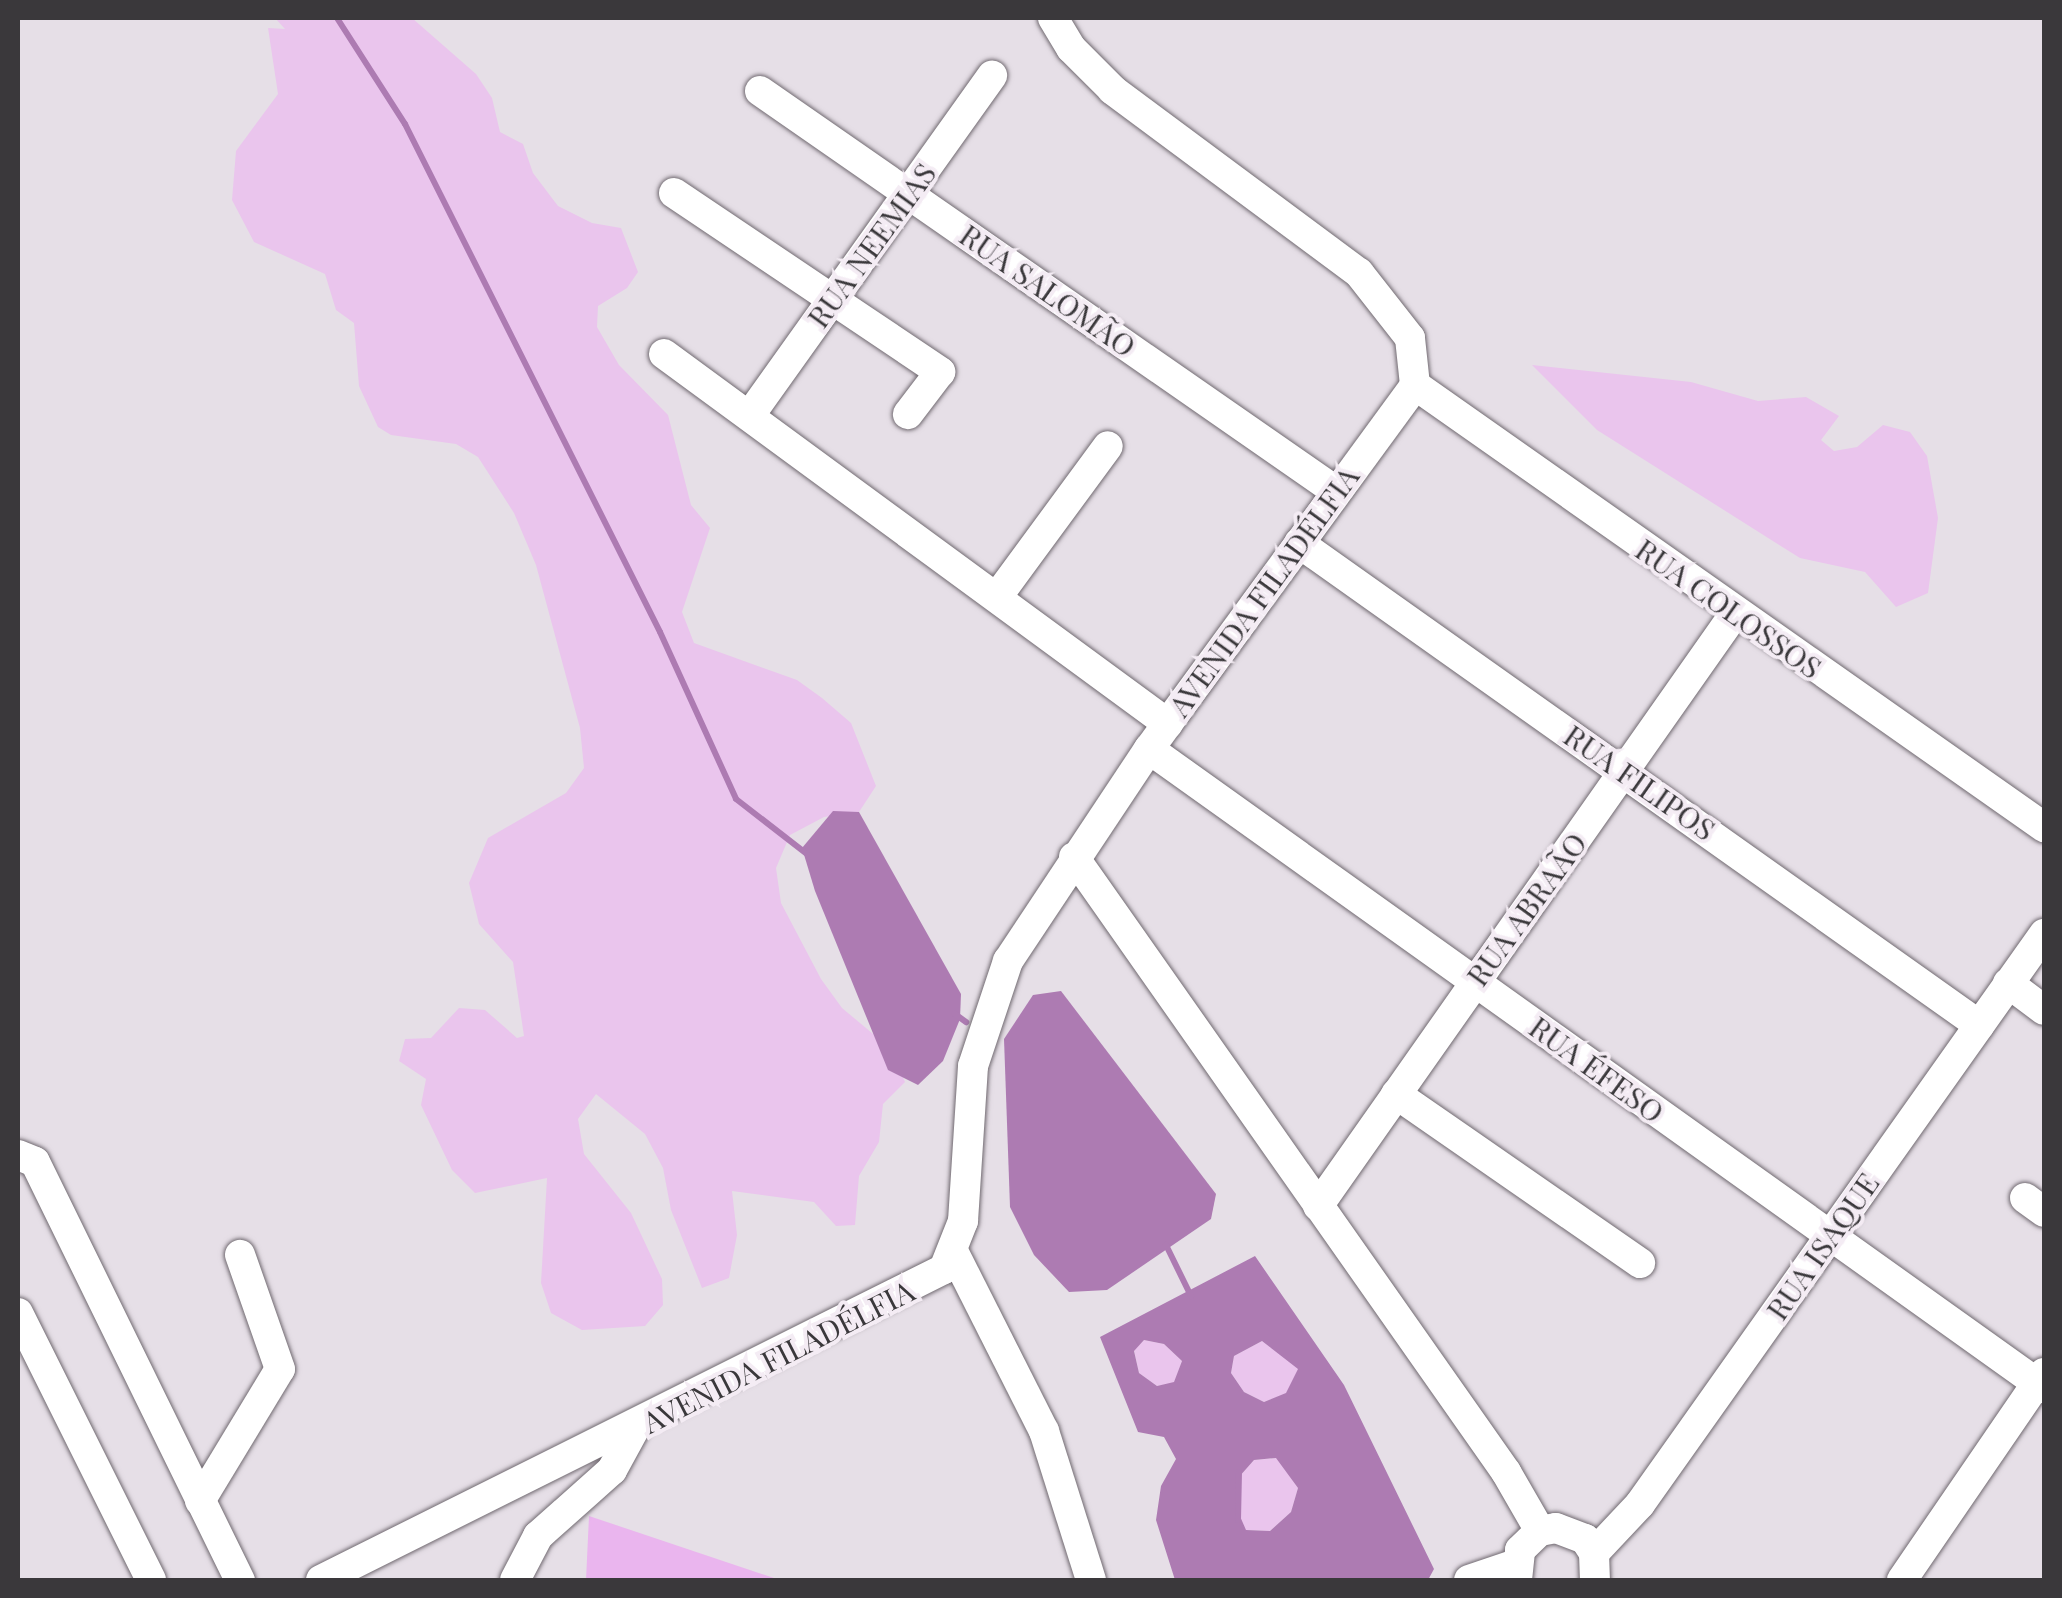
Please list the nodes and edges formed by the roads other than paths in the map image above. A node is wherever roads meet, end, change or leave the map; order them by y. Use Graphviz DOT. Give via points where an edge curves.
graph roads {
  1 [pos="1052,18"];
  2 [pos="992,76"];
  3 [pos="760,91"];
  4 [pos="674,193"];
  5 [pos="908,193"];
  6 [pos="832,299"];
  7 [pos="664,354"];
  8 [pos="1415,385"];
  9 [pos="750,414"];
  10 [pos="908,414"];
  11 [pos="1108,446"];
  12 [pos="1334,490"];
  13 [pos="1299,543"];
  14 [pos="997,597"];
  15 [pos="1735,613"];
  16 [pos="1168,724"];
  17 [pos="1149,750"];
  18 [pos="1626,771"];
  19 [pos="2044,828"];
  20 [pos="1074,857"];
  21 [pos="2044,934"];
  22 [pos="1474,982"];
  23 [pos="2008,984"];
  24 [pos="2044,1010"];
  25 [pos="1979,1025"];
  26 [pos="1396,1094"];
  27 [pos="18,1155"];
  28 [pos="1318,1206"];
  29 [pos="1830,1236"];
  30 [pos="240,1255"];
  31 [pos="954,1255"];
  32 [pos="1640,1263"];
  33 [pos="18,1314"];
  34 [pos="2042,1382"];
  35 [pos="635,1428"];
  36 [pos="200,1501"];
  37 [pos="1540,1531"];
  38 [pos="1594,1566"];
  39 [pos="1516,1572"];
  40 [pos="151,1580"];
  41 [pos="240,1580"];
  42 [pos="321,1580"];
  43 [pos="516,1580"];
  44 [pos="1091,1580"];
  45 [pos="1469,1580"];
  46 [pos="1902,1580"];
  1 -- 8 [label="street" via="1091,71 1336,253 1399,318 1416,354"];
  2 -- 5 [label="street, RUA NEEMIAS"];
  3 -- 5 [label="street, RUA SALOMÃO"];
  4 -- 6 [label="street"];
  5 -- 6 [label="street, RUA NEEMIAS"];
  5 -- 12 [label="street, RUA SALOMÃO"];
  6 -- 9 [label="street, RUA NEEMIAS"];
  6 -- 10 [label="street" via="940,372"];
  7 -- 9 [label="street"];
  8 -- 12 [label="street, AVENIDA FILADÉLFIA"];
  8 -- 15 [label="street, RUA COLOSSOS"];
  9 -- 14 [label="street"];
  11 -- 14 [label="street"];
  12 -- 13 [label="street, AVENIDA FILADÉLFIA"];
  13 -- 16 [label="street, AVENIDA FILADÉLFIA"];
  13 -- 18 [label="street, RUA FILIPOS"];
  14 -- 16 [label="street"];
  15 -- 18 [label="street, RUA ABRAÃO"];
  15 -- 19 [label="street, RUA COLOSSOS"];
  16 -- 17 [label="street, AVENIDA FILADÉLFIA"];
  17 -- 20 [label="street, AVENIDA FILADÉLFIA"];
  17 -- 22 [label="street, RUA ÉFESO"];
  18 -- 22 [label="street, RUA ABRAÃO"];
  18 -- 25 [label="street, RUA FILIPOS"];
  20 -- 28 [label="street"];
  20 -- 31 [label="street, AVENIDA FILADÉLFIA" via="1008,961 986,1011"];
  21 -- 23 [label="street, RUA ISAQUE"];
  22 -- 26 [label="street, RUA ABRAÃO"];
  22 -- 29 [label="street, RUA ÉFESO"];
  23 -- 24 [label="street"];
  23 -- 25 [label="street, RUA ISAQUE"];
  25 -- 29 [label="street, RUA ISAQUE"];
  26 -- 28 [label="street, RUA ABRAÃO"];
  26 -- 32 [label="street"];
  27 -- 36 [label="street" via="36,1162"];
  28 -- 37 [label="street"];
  29 -- 34 [label="street, RUA ÉFESO"];
  29 -- 38 [label="street, RUA ISAQUE"];
  30 -- 36 [label="street" via="280,1369"];
  31 -- 35 [label="street, AVENIDA FILADÉLFIA" via="904,1294"];
  31 -- 44 [label="street" via="1044,1431"];
  33 -- 40 [label="street"];
  34 -- 46 [label="street"];
  35 -- 42 [label="street, AVENIDA FILADÉLFIA"];
  35 -- 43 [label="street" via="612,1470 538,1536"];
  36 -- 41 [label="street"];
  37 -- 38 [label="street" via="1572,1531"];
  37 -- 39 [label="street"];
  39 -- 45 [label="street"];
}
